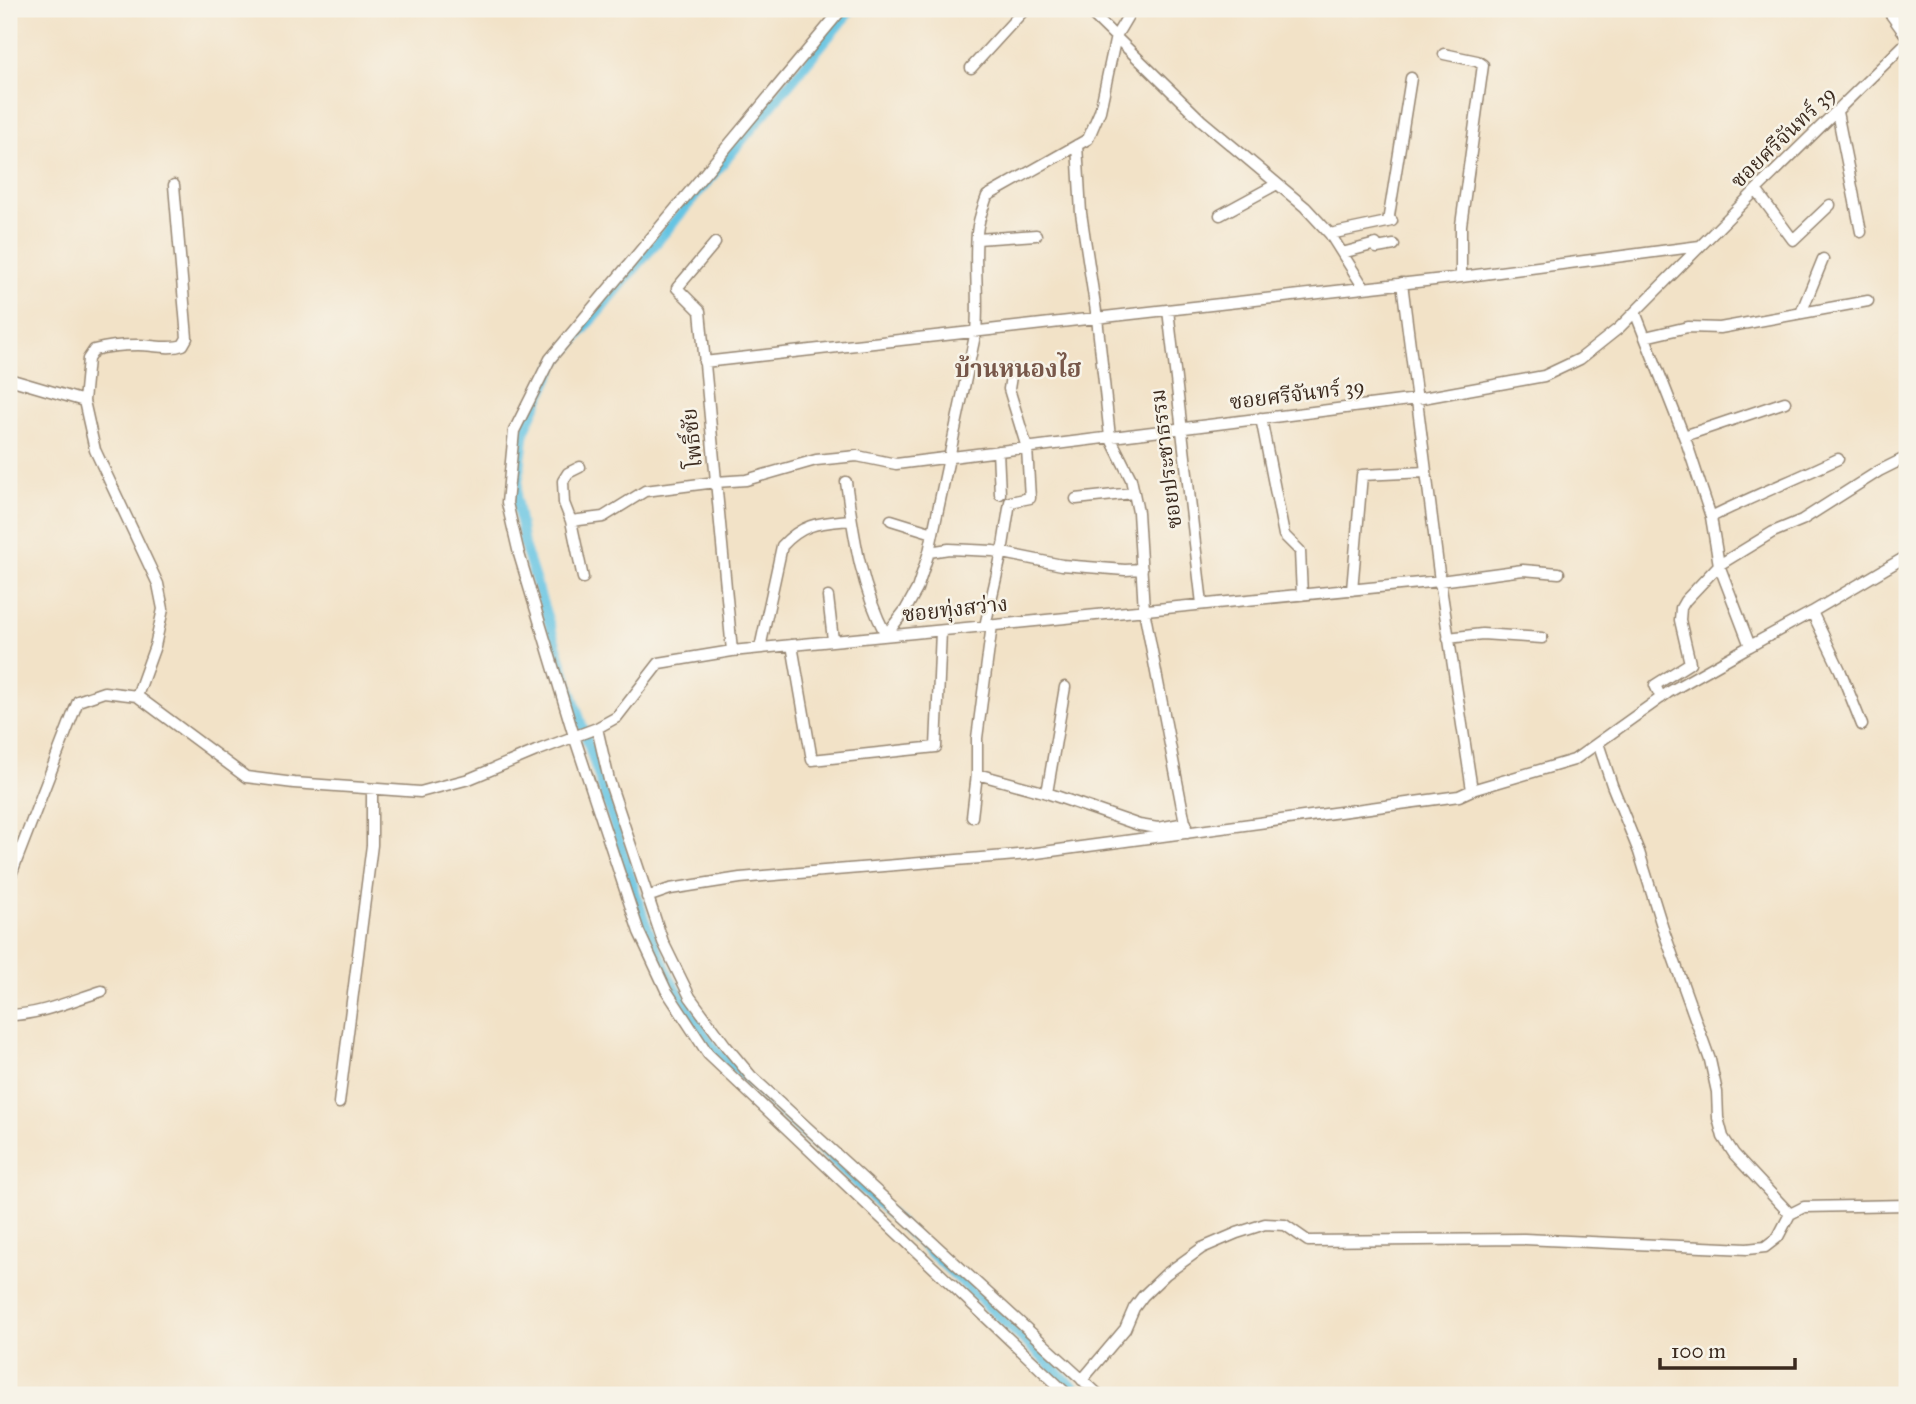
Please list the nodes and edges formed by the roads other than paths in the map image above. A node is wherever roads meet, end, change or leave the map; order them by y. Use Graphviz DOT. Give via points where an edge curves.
graph roads {
  1 [pos="842,9"];
  2 [pos="1025,9"];
  3 [pos="1087,9"];
  4 [pos="1132,9"];
  5 [pos="1887,9"];
  6 [pos="1116,36"];
  7 [pos="1907,39"];
  8 [pos="1444,54"];
  9 [pos="971,68"];
  10 [pos="1411,78"];
  11 [pos="1837,112"];
  12 [pos="1077,145"];
  13 [pos="1276,184"];
  14 [pos="174,185"];
  15 [pos="1756,190"];
  16 [pos="1830,205"];
  17 [pos="1220,215"];
  18 [pos="1861,232"];
  19 [pos="1036,234"];
  20 [pos="1330,234"];
  21 [pos="977,239"];
  22 [pos="715,243"];
  23 [pos="1394,245"];
  24 [pos="1700,246"];
  25 [pos="1342,253"];
  26 [pos="1823,259"];
  27 [pos="1461,276"];
  28 [pos="1402,283"];
  29 [pos="1364,288"];
  30 [pos="1868,302"];
  31 [pos="1168,310"];
  32 [pos="1636,312"];
  33 [pos="1801,313"];
  34 [pos="1097,318"];
  35 [pos="976,331"];
  36 [pos="1645,337"];
  37 [pos="704,362"];
  38 [pos="1012,370"];
  39 [pos="9,379"];
  40 [pos="1417,399"];
  41 [pos="84,401"];
  42 [pos="1786,402"];
  43 [pos="1261,418"];
  44 [pos="1182,428"];
  45 [pos="1684,436"];
  46 [pos="1110,437"];
  47 [pos="1027,448"];
  48 [pos="998,451"];
  49 [pos="1907,457"];
  50 [pos="948,458"];
  51 [pos="1838,459"];
  52 [pos="579,467"];
  53 [pos="1426,472"];
  54 [pos="716,482"];
  55 [pos="846,482"];
  56 [pos="1133,493"];
  57 [pos="1000,494"];
  58 [pos="1076,499"];
  59 [pos="1711,517"];
  60 [pos="851,520"];
  61 [pos="891,520"];
  62 [pos="571,522"];
  63 [pos="933,533"];
  64 [pos="929,552"];
  65 [pos="1002,552"];
  66 [pos="1906,560"];
  67 [pos="1719,565"];
  68 [pos="1142,569"];
  69 [pos="1559,573"];
  70 [pos="583,578"];
  71 [pos="1440,581"];
  72 [pos="1352,590"];
  73 [pos="1302,594"];
  74 [pos="828,597"];
  75 [pos="1202,604"];
  76 [pos="1144,610"];
  77 [pos="1812,612"];
  78 [pos="989,625"];
  79 [pos="941,631"];
  80 [pos="886,635"];
  81 [pos="1448,638"];
  82 [pos="1542,638"];
  83 [pos="833,640"];
  84 [pos="792,645"];
  85 [pos="1750,646"];
  86 [pos="760,648"];
  87 [pos="732,651"];
  88 [pos="1065,687"];
  89 [pos="137,696"];
  90 [pos="1661,698"];
  91 [pos="1862,725"];
  92 [pos="586,732"];
  93 [pos="1598,743"];
  94 [pos="977,774"];
  95 [pos="372,789"];
  96 [pos="1472,790"];
  97 [pos="1047,793"];
  98 [pos="972,817"];
  99 [pos="1187,828"];
  100 [pos="9,880"];
  101 [pos="647,897"];
  102 [pos="102,991"];
  103 [pos="9,1015"];
  104 [pos="339,1103"];
  105 [pos="1907,1205"];
  106 [pos="1790,1214"];
  107 [pos="1082,1380"];
  108 [pos="1068,1395"];
  109 [pos="1099,1395"];
  1 -- 92 [label="street" via="550,359 514,431 508,503 519,554"];
  2 -- 9 [label="street"];
  3 -- 6 [label="street"];
  4 -- 6 [label="street"];
  5 -- 7 [label="street"];
  6 -- 12 [label="street" via="1100,111 1088,139"];
  6 -- 13 [label="street" via="1201,120"];
  7 -- 11 [label="street, ซอยศรีจันทร์ 39"];
  8 -- 27 [label="street" via="1483,65 1461,225"];
  10 -- 20 [label="street" via="1390,221"];
  11 -- 15 [label="street, ซอยศรีจันทร์ 39"];
  11 -- 18 [label="street"];
  12 -- 21 [label="street" via="987,196"];
  12 -- 34 [label="street" via="1081,213"];
  13 -- 17 [label="street"];
  13 -- 20 [label="street"];
  14 -- 41 [label="street" via="187,338 175,348 110,346 94,351 88,359"];
  15 -- 16 [label="street" via="1793,240"];
  15 -- 24 [label="street, ซอยศรีจันทร์ 39"];
  19 -- 21 [label="street"];
  20 -- 25 [label="street"];
  21 -- 35 [label="street"];
  22 -- 37 [label="street, โพธิ์ชัย" via="677,288 700,312"];
  23 -- 25 [label="street" via="1377,248 1376,244"];
  24 -- 27 [label="street"];
  24 -- 32 [label="street, ซอยศรีจันทร์ 39"];
  25 -- 29 [label="street"];
  26 -- 33 [label="street"];
  27 -- 28 [label="street"];
  28 -- 29 [label="street"];
  28 -- 40 [label="street"];
  29 -- 31 [label="street"];
  30 -- 33 [label="street"];
  31 -- 34 [label="street"];
  31 -- 44 [label="street, ซอยประชาธรรม"];
  32 -- 36 [label="street"];
  32 -- 40 [label="street, ซอยศรีจันทร์ 39" via="1580,359 1544,376"];
  33 -- 36 [label="street"];
  34 -- 35 [label="street"];
  34 -- 46 [label="street"];
  35 -- 37 [label="street"];
  35 -- 50 [label="street"];
  36 -- 45 [label="street"];
  37 -- 54 [label="street, โพธิ์ชัย"];
  38 -- 47 [label="street" via="1009,389"];
  39 -- 41 [label="street"];
  40 -- 43 [label="street, ซอยศรีจันทร์ 39"];
  40 -- 53 [label="street"];
  41 -- 89 [label="street" via="95,450 159,584 163,609"];
  42 -- 45 [label="street"];
  43 -- 44 [label="street, ซอยศรีจันทร์ 39"];
  43 -- 73 [label="street" via="1284,535 1300,551"];
  44 -- 46 [label="street, ซอยศรีจันทร์ 39"];
  44 -- 75 [label="street, ซอยประชาธรรม"];
  45 -- 59 [label="street"];
  46 -- 47 [label="street, ซอยศรีจันทร์ 39"];
  46 -- 56 [label="street"];
  47 -- 48 [label="street, ซอยศรีจันทร์ 39"];
  47 -- 65 [label="street" via="1030,498 1010,502"];
  48 -- 50 [label="street, ซอยศรีจันทร์ 39"];
  48 -- 57 [label="street"];
  49 -- 67 [label="street"];
  50 -- 54 [label="street, ซอยศรีจันทร์ 39" via="896,464 857,456 816,460 746,480"];
  50 -- 63 [label="street"];
  51 -- 59 [label="street"];
  52 -- 62 [label="street" via="562,481"];
  53 -- 71 [label="street"];
  53 -- 72 [label="street" via="1362,475"];
  54 -- 62 [label="street, ซอยศรีจันทร์ 39" via="645,491 603,517"];
  54 -- 87 [label="street, โพธิ์ชัย"];
  55 -- 60 [label="street"];
  56 -- 58 [label="street"];
  56 -- 68 [label="street"];
  59 -- 67 [label="street"];
  60 -- 80 [label="street" via="865,584"];
  60 -- 86 [label="street" via="813,524 782,546"];
  61 -- 63 [label="street"];
  62 -- 70 [label="street"];
  63 -- 64 [label="street"];
  64 -- 65 [label="street"];
  64 -- 80 [label="street" via="917,589"];
  65 -- 68 [label="street" via="1062,565"];
  65 -- 78 [label="street"];
  66 -- 77 [label="street"];
  67 -- 85 [label="street"];
  67 -- 90 [label="street" via="1681,608 1690,663 1655,685"];
  68 -- 76 [label="street"];
  69 -- 71 [label="street, ซอยทุ่งสว่าง" via="1523,570"];
  71 -- 72 [label="street, ซอยทุ่งสว่าง"];
  71 -- 81 [label="street"];
  72 -- 73 [label="street, ซอยทุ่งสว่าง"];
  73 -- 75 [label="street, ซอยทุ่งสว่าง"];
  74 -- 83 [label="street"];
  75 -- 76 [label="street, ซอยทุ่งสว่าง"];
  76 -- 78 [label="street, ซอยทุ่งสว่าง"];
  76 -- 99 [label="street"];
  77 -- 85 [label="street"];
  77 -- 91 [label="street"];
  78 -- 79 [label="street, ซอยทุ่งสว่าง"];
  78 -- 94 [label="street"];
  79 -- 80 [label="street, ซอยทุ่งสว่าง"];
  79 -- 84 [label="street" via="936,747 812,760"];
  80 -- 83 [label="street, ซอยทุ่งสว่าง"];
  81 -- 82 [label="street" via="1482,634"];
  81 -- 96 [label="street"];
  83 -- 84 [label="street, ซอยทุ่งสว่าง"];
  84 -- 86 [label="street, ซอยทุ่งสว่าง"];
  85 -- 90 [label="street"];
  86 -- 87 [label="street, ซอยทุ่งสว่าง"];
  87 -- 92 [label="street, ซอยทุ่งสว่าง" via="659,663 617,717"];
  88 -- 97 [label="street"];
  89 -- 95 [label="street, ซอยทุ่งสว่าง" via="246,777"];
  89 -- 100 [label="street" via="104,692 78,701"];
  90 -- 93 [label="street"];
  92 -- 95 [label="street, ซอยทุ่งสว่าง" via="469,779 420,792"];
  92 -- 101 [label="street" via="609,780"];
  92 -- 108 [label="street" via="639,932 666,990 708,1055"];
  93 -- 96 [label="street" via="1574,760"];
  93 -- 106 [label="street" via="1710,1060 1723,1137"];
  94 -- 97 [label="street"];
  94 -- 98 [label="street"];
  95 -- 104 [label="street" via="372,845"];
  96 -- 99 [label="street" via="1459,796"];
  97 -- 99 [label="street" via="1139,825"];
  99 -- 101 [label="street" via="1029,854 740,878"];
  101 -- 107 [label="street" via="690,997 751,1076"];
  102 -- 103 [label="street"];
  105 -- 106 [label="street" via="1804,1207"];
  106 -- 107 [label="street" via="1778,1237 1765,1247 1747,1249 1524,1238 1308,1241 1285,1225 1265,1224 1202,1248 1166,1274 1134,1308 1125,1329"];
  107 -- 109 [label="street"];
}
